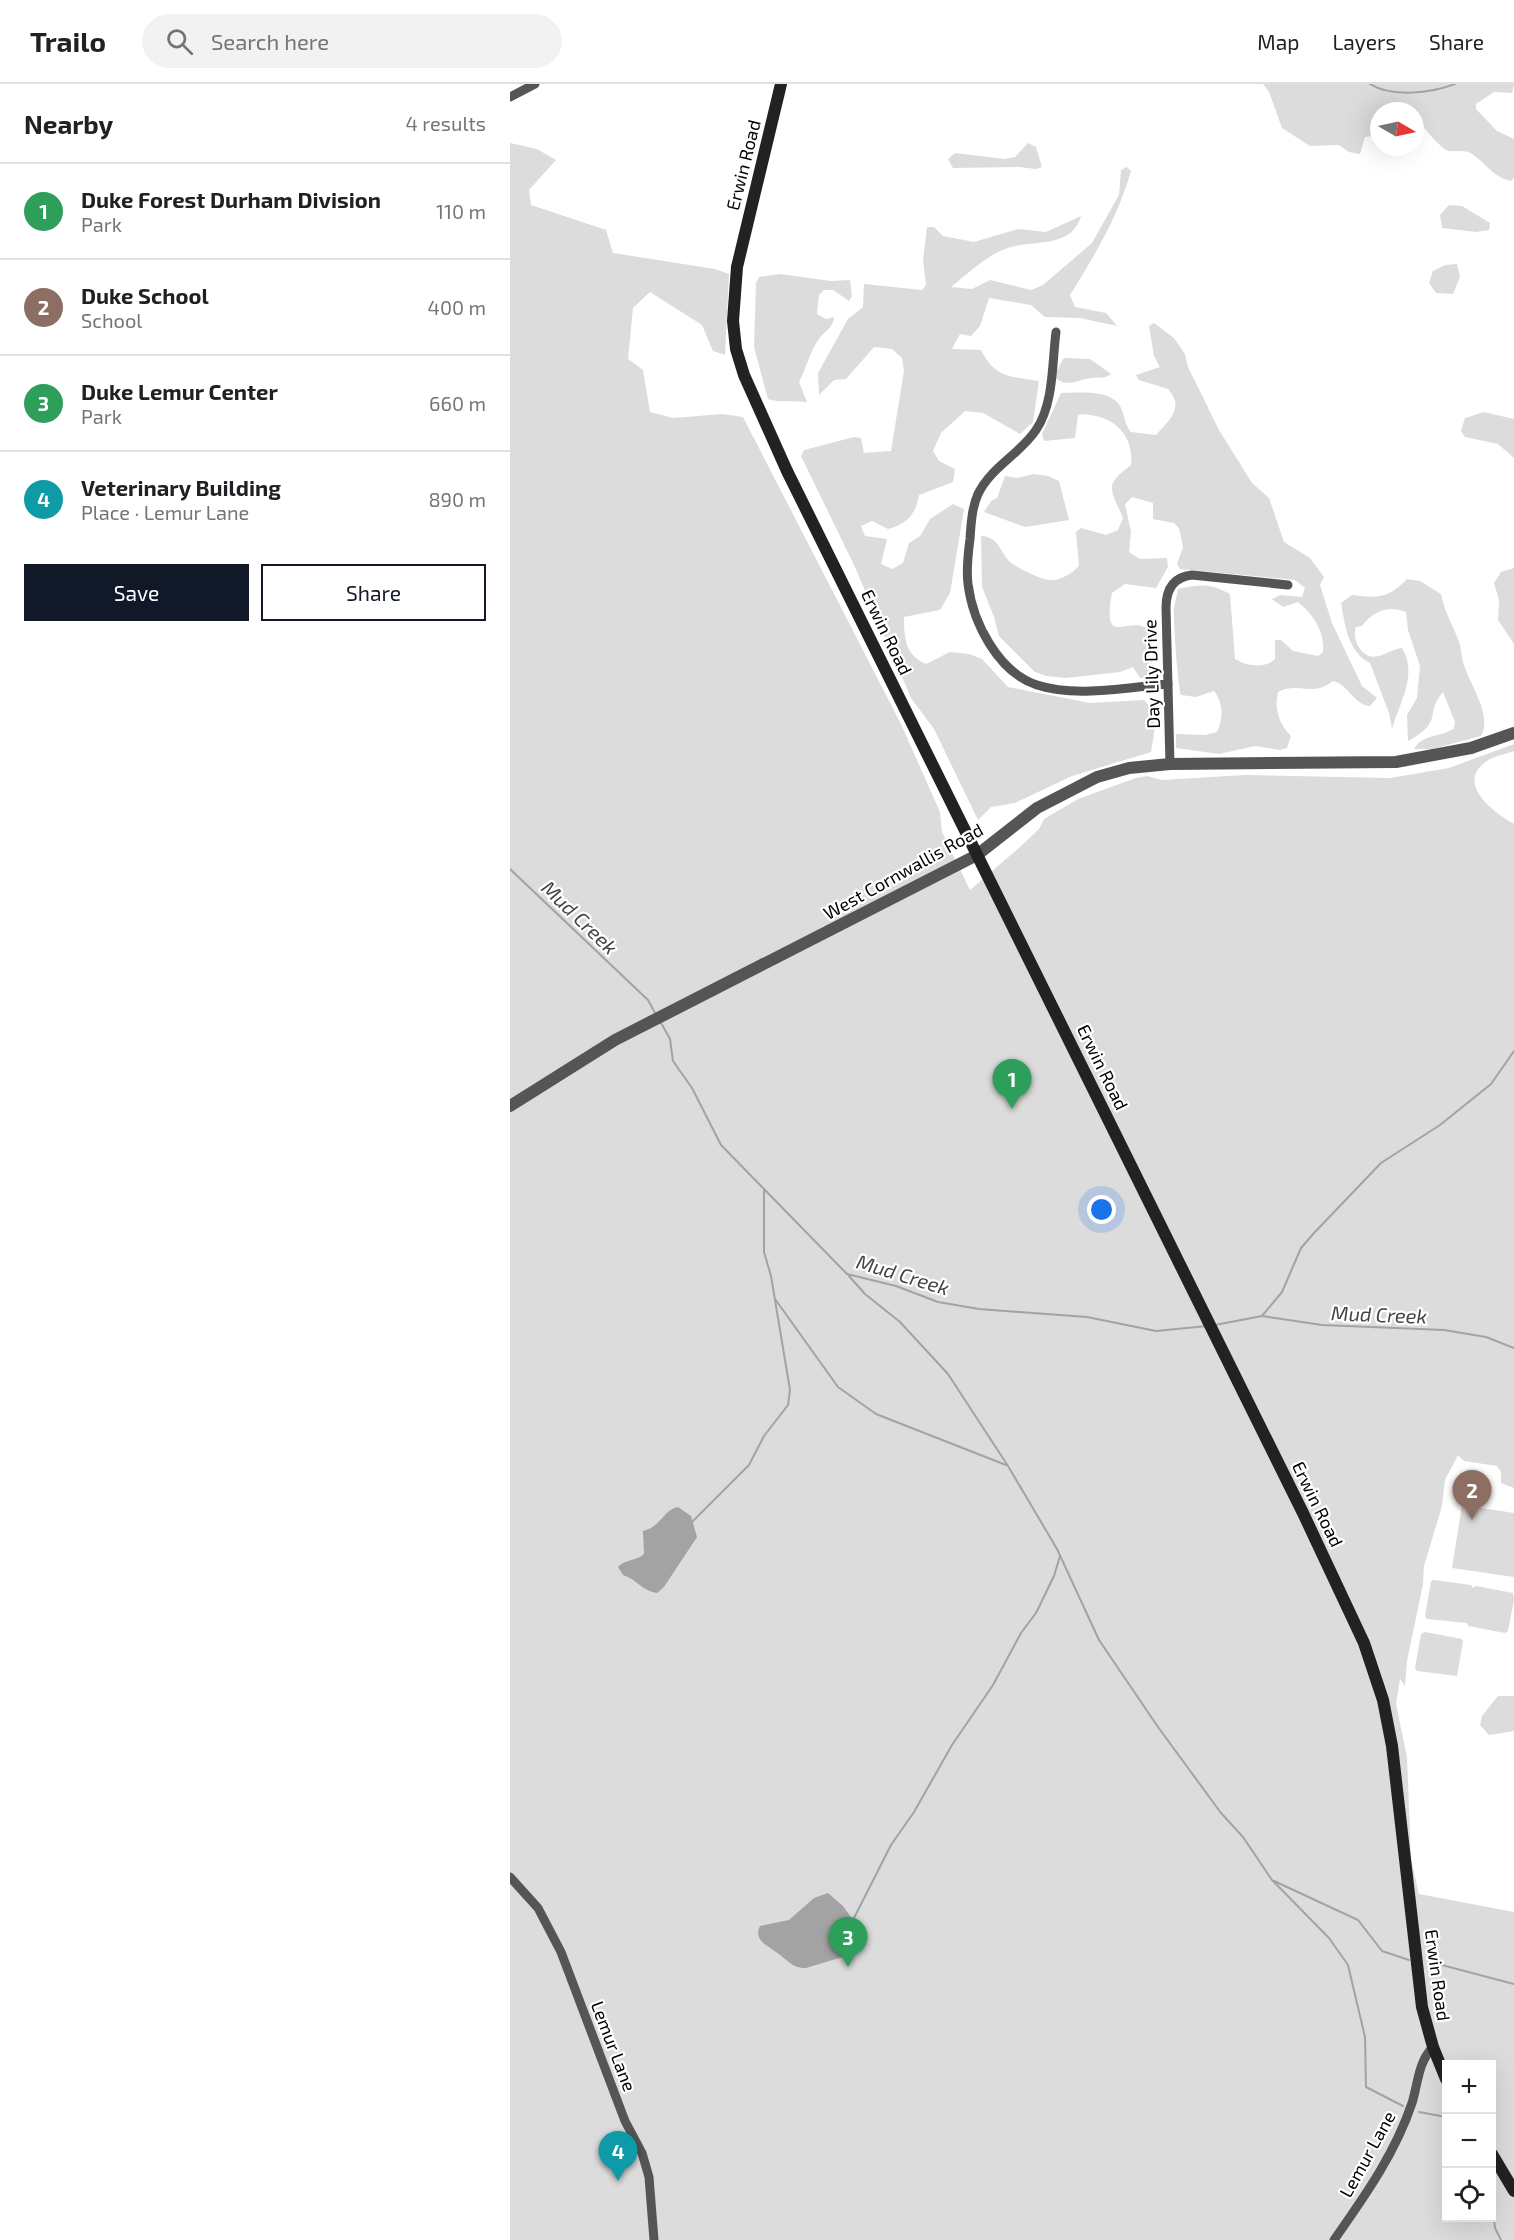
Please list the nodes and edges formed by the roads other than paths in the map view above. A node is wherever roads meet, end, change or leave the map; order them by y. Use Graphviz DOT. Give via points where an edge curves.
graph roads {
  1 [pos="535,84"];
  2 [pos="781,84"];
  3 [pos="510,98"];
  4 [pos="1056,332"];
  5 [pos="1288,585"];
  6 [pos="1168,684"];
  7 [pos="1514,733"];
  8 [pos="1170,764"];
  9 [pos="977,855"];
  10 [pos="510,1107"];
  11 [pos="510,1877"];
  12 [pos="1433,2047"];
  13 [pos="1442,2069"];
  14 [pos="1496,2162"];
  15 [pos="1514,2191"];
  16 [pos="654,2240"];
  17 [pos="1334,2240"];
  1 -- 3 [label="street"];
  2 -- 9 [label="main road, Erwin Road" via="735,276 733,321 738,355 757,408"];
  4 -- 6 [label="street" via="1040,423 988,480 976,501 967,574 973,605 990,644 1009,670 1023,680 1066,690"];
  5 -- 6 [label="street, Day Lily Drive" via="1181,577 1172,585 1166,602"];
  6 -- 8 [label="street, Day Lily Drive"];
  7 -- 8 [label="street, West Cornwallis Road" via="1471,748 1396,762"];
  8 -- 9 [label="street, West Cornwallis Road" via="1129,768 1084,782 1037,808"];
  9 -- 10 [label="street, West Cornwallis Road" via="650,1022 564,1070"];
  9 -- 12 [label="main road, Erwin Road" via="1356,1624 1380,1686 1390,1736 1422,2007"];
  11 -- 16 [label="street, Lemur Lane" via="538,1908 561,1952 625,2121 642,2153 649,2177"];
  12 -- 13 [label="main road, Erwin Road"];
  12 -- 17 [label="street, Lemur Lane" via="1422,2063 1408,2113 1391,2152"];
  14 -- 15 [label="main road"];
}
